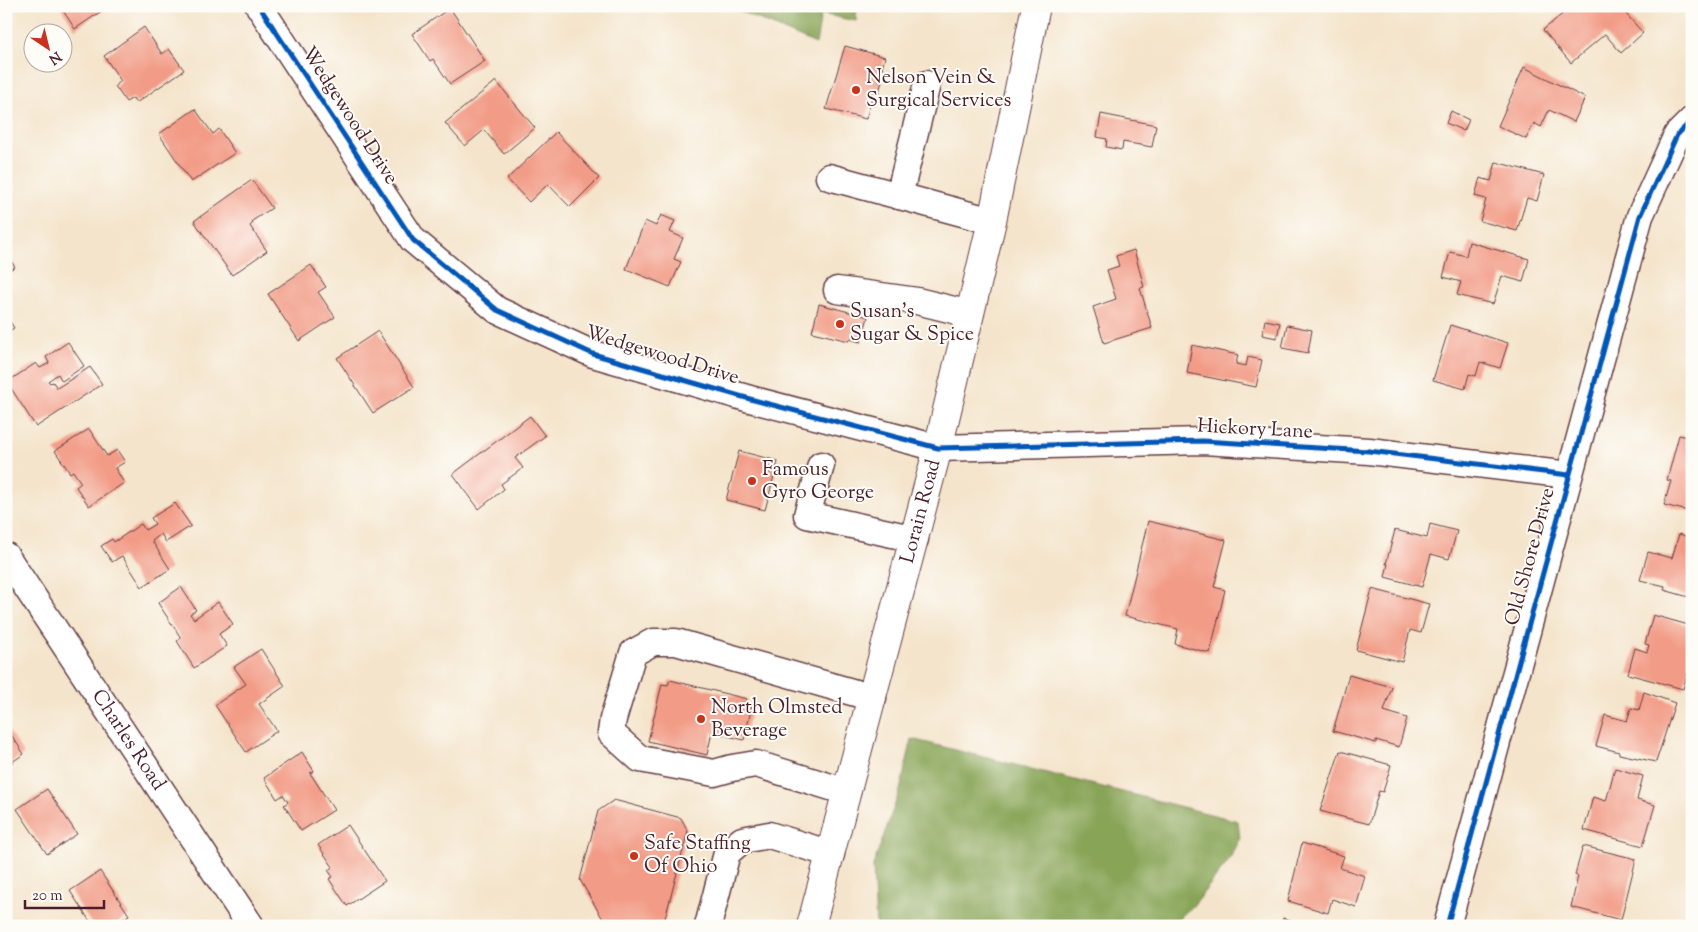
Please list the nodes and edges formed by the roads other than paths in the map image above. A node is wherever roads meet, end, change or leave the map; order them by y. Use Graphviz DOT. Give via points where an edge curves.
graph roads {
  1 [pos="259,6"];
  2 [pos="1036,6"];
  3 [pos="927,84"];
  4 [pos="1692,120"];
  5 [pos="829,177"];
  6 [pos="899,196"];
  7 [pos="992,221"];
  8 [pos="837,290"];
  9 [pos="970,314"];
  10 [pos="938,448"];
  11 [pos="821,465"];
  12 [pos="1569,475"];
  13 [pos="915,539"];
  14 [pos="6,556"];
  15 [pos="873,698"];
  16 [pos="847,792"];
  17 [pos="831,854"];
  18 [pos="250,926"];
  19 [pos="708,926"];
  20 [pos="811,926"];
  21 [pos="1447,926"];
  1 -- 10 [label="street, Wedgewood Drive" via="413,240 497,310 593,354"];
  2 -- 7 [label="main road, Lorain Road"];
  3 -- 6 [label="street"];
  4 -- 12 [label="street, Old Shore Drive" via="1677,135 1640,216"];
  5 -- 6 [label="street"];
  6 -- 7 [label="street"];
  7 -- 9 [label="main road, Lorain Road"];
  8 -- 9 [label="street" via="917,301"];
  9 -- 10 [label="main road, Lorain Road"];
  10 -- 12 [label="street, Hickory Lane" via="1204,441 1369,451"];
  10 -- 13 [label="main road, Lorain Road"];
  11 -- 13 [label="street" via="807,515"];
  12 -- 21 [label="street, Old Shore Drive"];
  13 -- 15 [label="main road, Lorain Road"];
  14 -- 18 [label="street, Charles Road"];
  15 -- 16 [label="main road, Lorain Road"];
  15 -- 16 [label="street" via="676,642 653,642 633,654 613,719 611,733 640,759 714,773 756,764"];
  16 -- 17 [label="main road, Lorain Road"];
  17 -- 19 [label="street" via="769,835 742,840 727,853"];
  17 -- 20 [label="main road, Lorain Road"];
}
